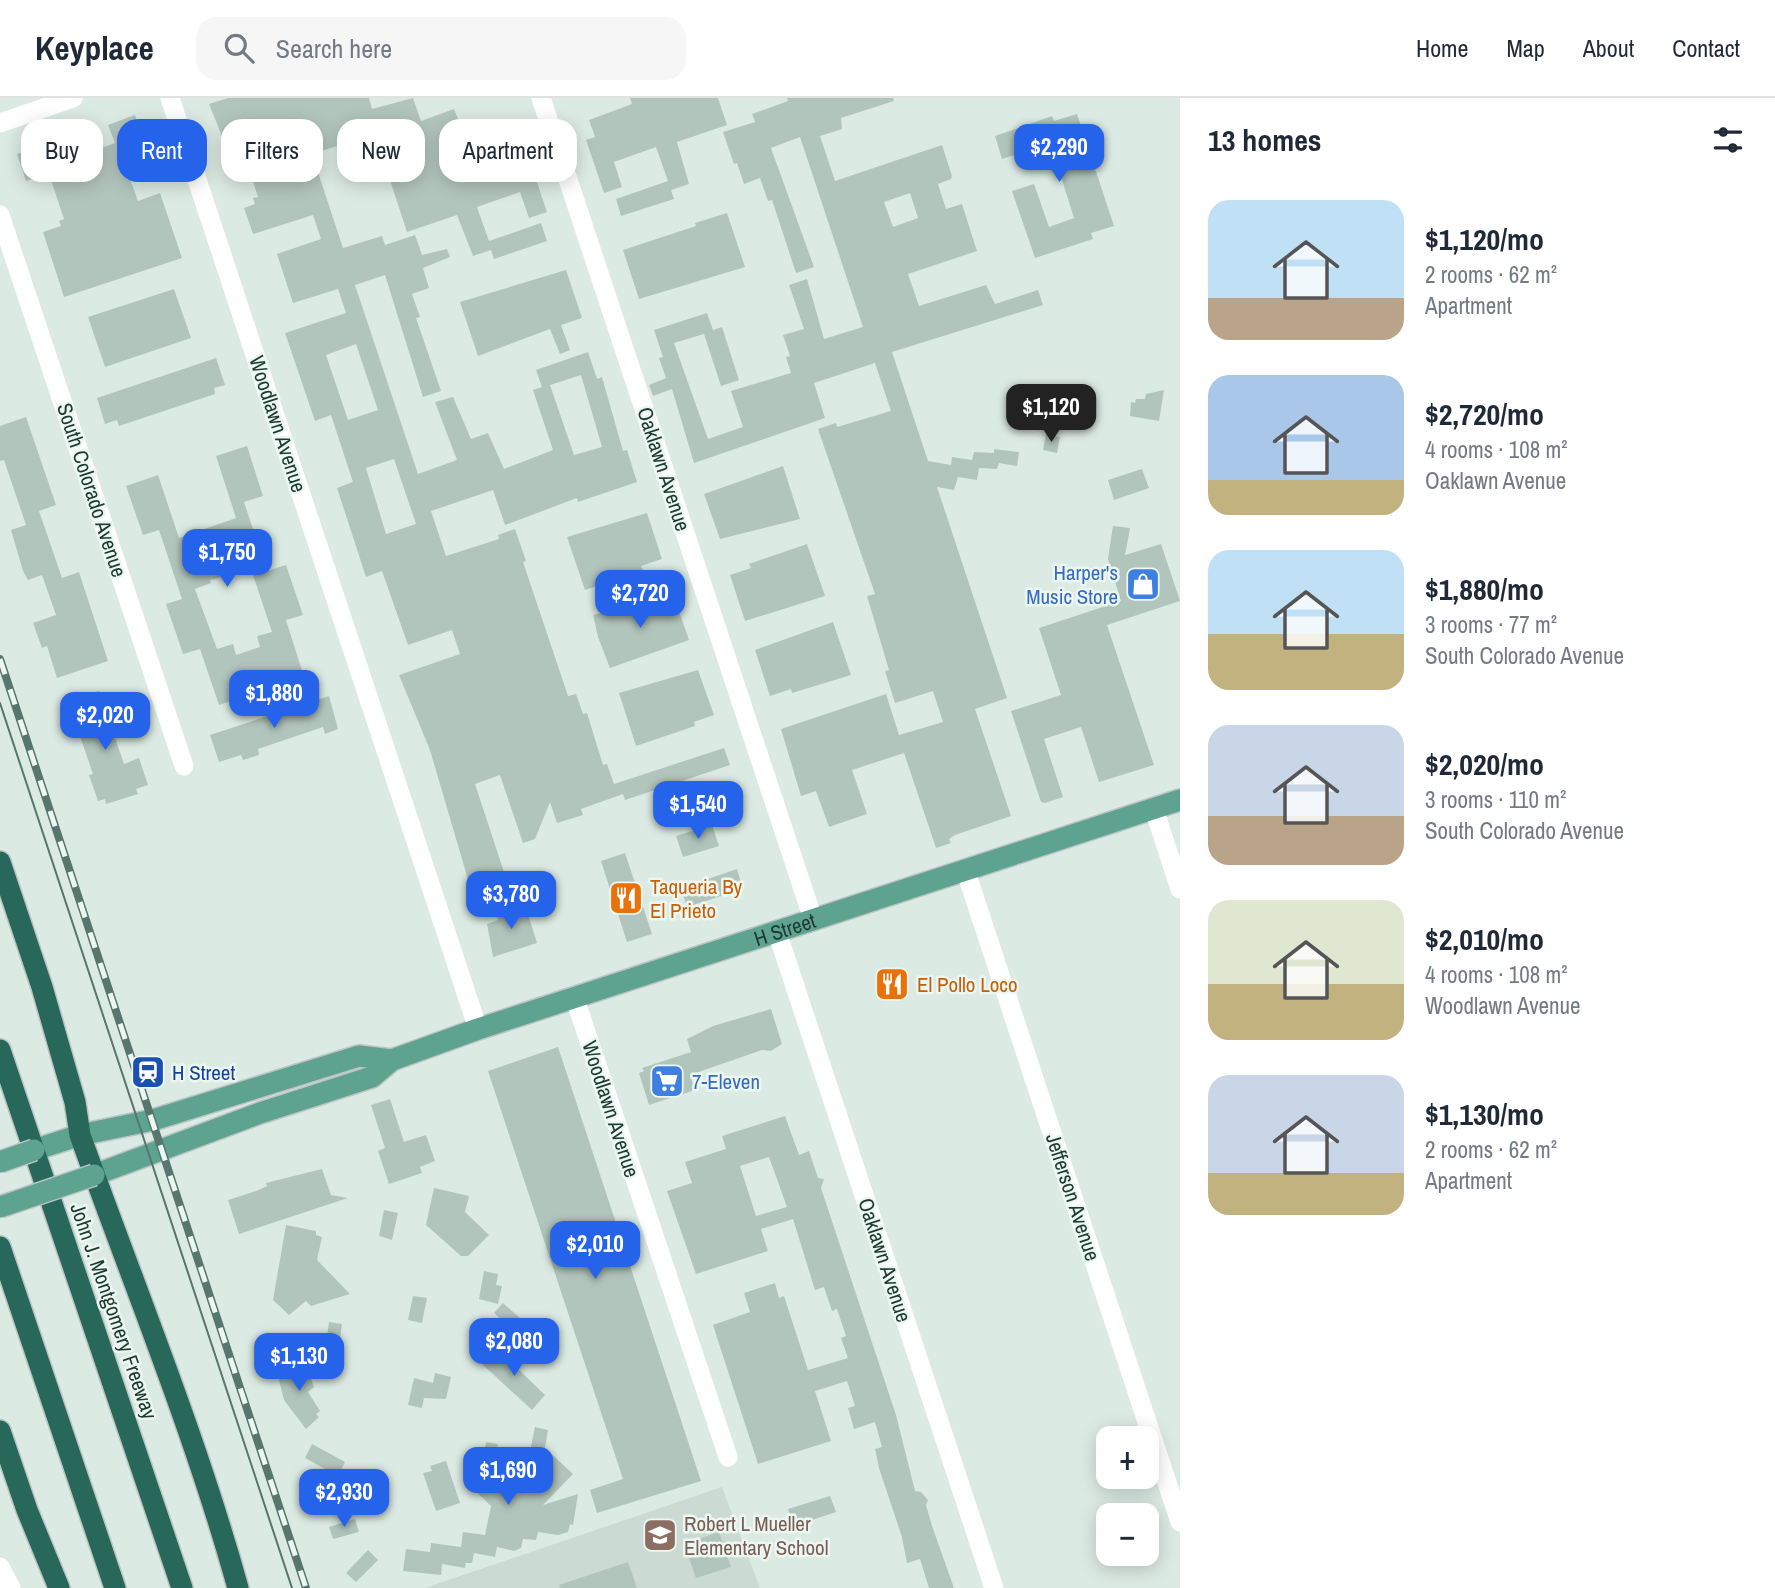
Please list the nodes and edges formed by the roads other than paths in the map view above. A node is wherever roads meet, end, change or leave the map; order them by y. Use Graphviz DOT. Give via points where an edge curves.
graph roads {
  1 [pos="73,98"];
  2 [pos="170,98"];
  3 [pos="541,98"];
  4 [pos="0,123"];
  5 [pos="0,215"];
  6 [pos="184,766"];
  7 [pos="1180,800"];
  8 [pos="1154,809"];
  9 [pos="0,862"];
  10 [pos="966,872"];
  11 [pos="1180,889"];
  12 [pos="813,919"];
  13 [pos="777,932"];
  14 [pos="575,999"];
  15 [pos="478,1029"];
  16 [pos="0,1049"];
  17 [pos="392,1060"];
  18 [pos="78,1136"];
  19 [pos="0,1162"];
  20 [pos="94,1175"];
  21 [pos="0,1207"];
  22 [pos="0,1247"];
  23 [pos="0,1431"];
  24 [pos="728,1457"];
  25 [pos="1180,1522"];
  26 [pos="0,1567"];
  27 [pos="11,1588"];
  28 [pos="59,1588"];
  29 [pos="115,1588"];
  30 [pos="182,1588"];
  31 [pos="238,1588"];
  32 [pos="994,1588"];
  1 -- 4 [label="street"];
  2 -- 15 [label="street, Woodlawn Avenue"];
  3 -- 12 [label="street, Oaklawn Avenue"];
  5 -- 6 [label="street, South Colorado Avenue"];
  7 -- 8 [label="main road, H Street"];
  8 -- 10 [label="main road, H Street"];
  8 -- 11 [label="street"];
  9 -- 18 [label="highway" via="75,1102"];
  10 -- 12 [label="main road, H Street"];
  10 -- 25 [label="street, Jefferson Avenue"];
  12 -- 13 [label="main road, H Street"];
  13 -- 14 [label="main road, H Street"];
  13 -- 32 [label="street, Oaklawn Avenue"];
  14 -- 15 [label="main road, H Street"];
  14 -- 24 [label="street, Woodlawn Avenue"];
  15 -- 17 [label="main road, H Street"];
  16 -- 30 [label="highway, John J. Montgomery Freeway"];
  17 -- 18 [label="main road, H Street" via="359,1056 153,1120"];
  17 -- 20 [label="main road, H Street" via="372,1077"];
  18 -- 19 [label="main road, H Street, bridge"];
  18 -- 20 [label="highway"];
  20 -- 21 [label="main road, H Street, bridge"];
  20 -- 31 [label="highway" via="159,1343"];
  22 -- 29 [label="highway"];
  23 -- 28 [label="highway"];
  26 -- 27 [label="street"];
}
